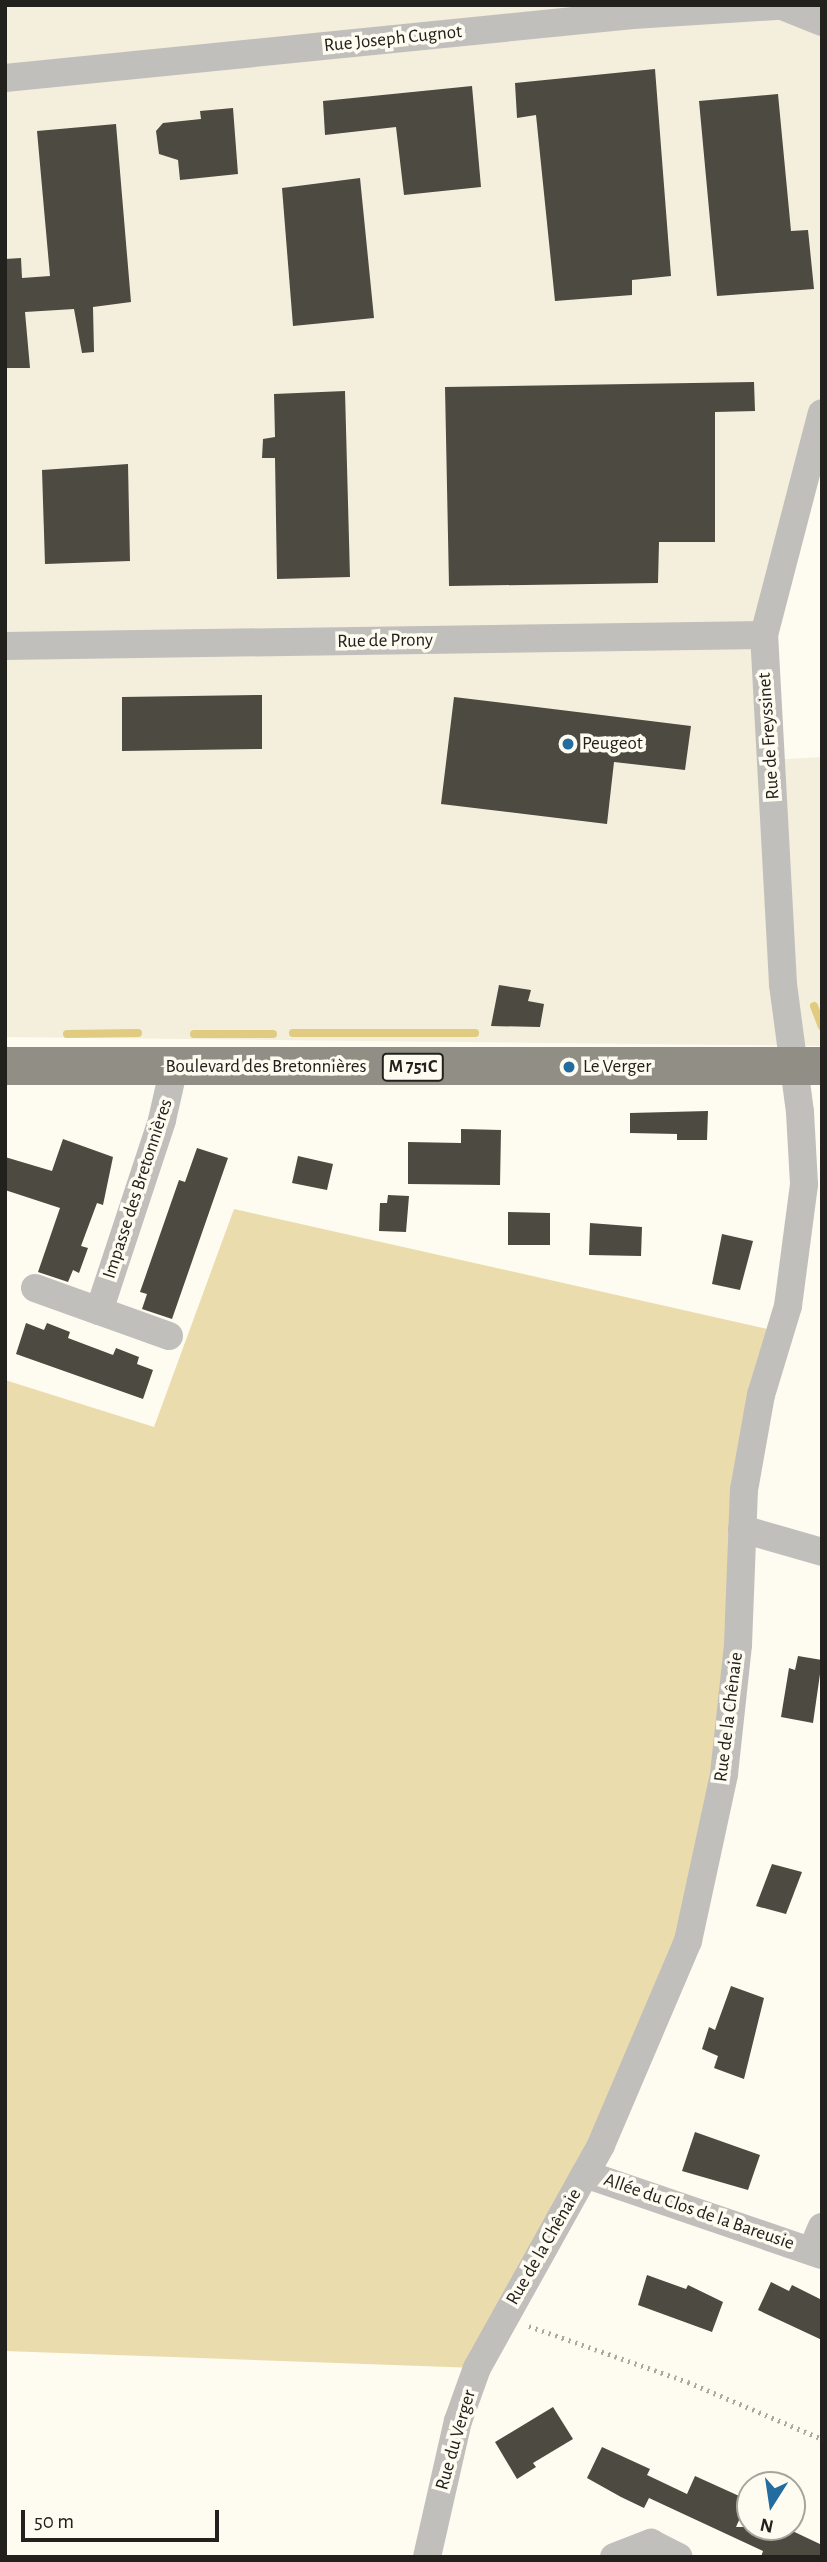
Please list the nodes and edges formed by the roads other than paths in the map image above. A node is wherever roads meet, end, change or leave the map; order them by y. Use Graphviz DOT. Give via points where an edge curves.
graph roads {
  1 [pos="791,5"];
  2 [pos="782,6"];
  3 [pos="628,10"];
  4 [pos="822,22"];
  5 [pos="5,78"];
  6 [pos="822,413"];
  7 [pos="764,635"];
  8 [pos="5,646"];
  9 [pos="5,1066"];
  10 [pos="807,1066"];
  11 [pos="174,1067"];
  12 [pos="35,1288"];
  13 [pos="99,1311"];
  14 [pos="169,1336"];
  15 [pos="742,1530"];
  16 [pos="822,1552"];
  17 [pos="585,2174"];
  18 [pos="819,2244"];
  19 [pos="501,2322"];
  20 [pos="427,2557"];
  21 [pos="614,2557"];
  22 [pos="680,2557"];
  1 -- 2 [label="street, Rue Joseph Cugnot"];
  2 -- 3 [label="street, Rue Joseph Cugnot"];
  2 -- 4 [label="street, Rue Joseph Cugnot"];
  3 -- 5 [label="street, Rue Joseph Cugnot"];
  6 -- 7 [label="street, Rue de Freyssinet"];
  7 -- 8 [label="street, Rue de Prony"];
  7 -- 10 [label="street, Rue de Freyssinet" via="783,984"];
  9 -- 11 [label="main road, Boulevard des Bretonnières / M 751C"];
  10 -- 11 [label="main road, Boulevard des Bretonnières / M 751C"];
  10 -- 15 [label="street, Rue de la Chênaie" via="798,1244 782,1332 761,1395"];
  11 -- 13 [label="street, Impasse des Bretonnières" via="162,1120"];
  12 -- 13 [label="street"];
  13 -- 14 [label="street"];
  15 -- 16 [label="street"];
  15 -- 17 [label="street, Rue de la Chênaie" via="733,1706 697,1913 657,2017"];
  17 -- 18 [label="street, Allée du Clos de la Bareusie"];
  17 -- 19 [label="street, Rue de la Chênaie"];
  19 -- 20 [label="street, Rue du Verger" via="458,2421"];
  21 -- 22 [label="street" via="651,2543"];
}
